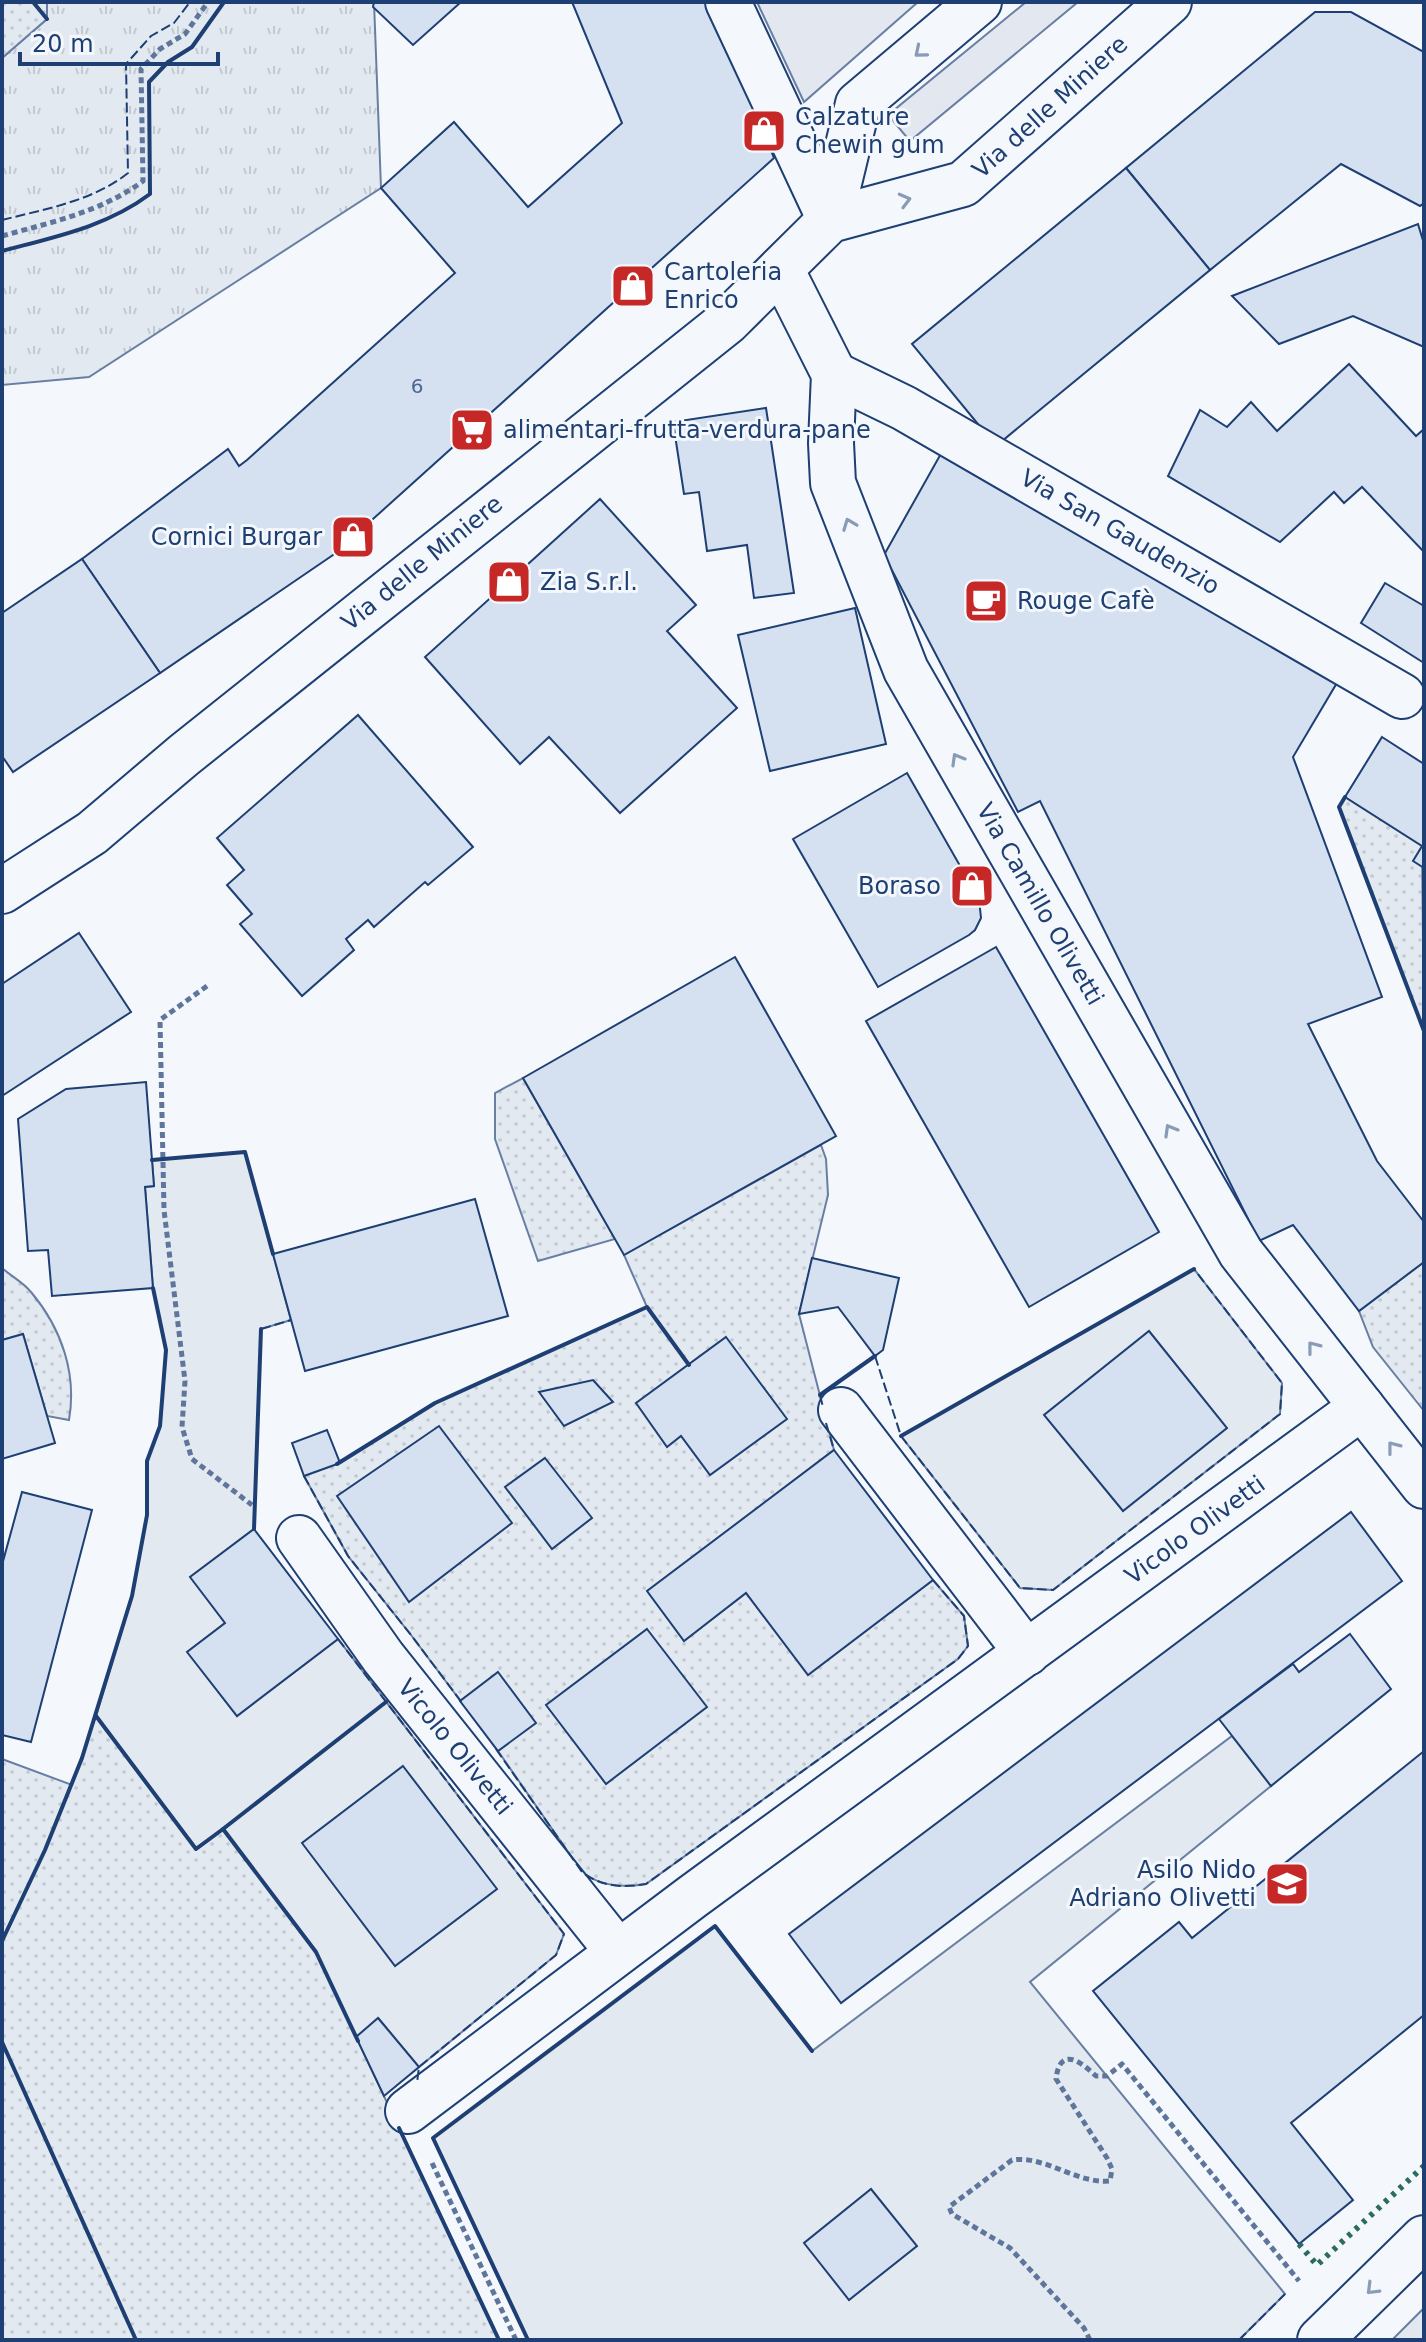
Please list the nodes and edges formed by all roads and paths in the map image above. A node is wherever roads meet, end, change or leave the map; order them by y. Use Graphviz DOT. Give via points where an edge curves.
graph roads {
  1 [pos="208,2"];
  2 [pos="728,2"];
  3 [pos="979,2"];
  4 [pos="1169,2"];
  5 [pos="830,220"];
  6 [pos="2,236"];
  7 [pos="781,269"];
  8 [pos="834,374"];
  9 [pos="1402,696"];
  10 [pos="2,891"];
  11 [pos="207,986"];
  12 [pos="1362,1407"];
  13 [pos="841,1410"];
  14 [pos="1424,1486"];
  15 [pos="299,1538"];
  16 [pos="1027,1653"];
  17 [pos="618,1952"];
  18 [pos="408,2111"];
  19 [pos="1424,2238"];
  20 [pos="1328,2332"];
  21 [pos="516,2340"];
  22 [pos="1090,2340"];
  1 -- 6 [label="path" via="185,34 141,69 143,181 79,215"];
  2 -- 5 [label="street"];
  3 -- 5 [label="street, one-way" via="858,104"];
  5 -- 4 [label="street, Via delle Miniere, one-way" via="963,184"];
  5 -- 7 [label="street, Via delle Miniere"];
  7 -- 8 [label="street, Via Camillo Olivetti"];
  7 -- 10 [label="street, Via delle Miniere" via="727,322 92,833"];
  8 -- 9 [label="street, Via San Gaudenzio" via="904,408"];
  12 -- 8 [label="street, Via Camillo Olivetti, one-way" via="1241,1253 906,670 833,483"];
  11 -- 15 [label="path" via="160,1020 164,1210 185,1381 182,1427 192,1459"];
  14 -- 12 [label="street, Via Camillo Olivetti, one-way"];
  12 -- 16 [label="street, Vicolo Olivetti"];
  13 -- 16 [label="street"];
  15 -- 17 [label="street, Vicolo Olivetti" via="383,1657"];
  16 -- 17 [label="street, Vicolo Olivetti"];
  17 -- 18 [label="street, Vicolo Olivetti"];
  18 -- 21 [label="path"];
  19 -- 20 [label="street, one-way"];
  20 -- 22 [label="path" via="1122,2064 1107,2076 1096,2076 1074,2059 1057,2068 1056,2079 1107,2158 1110,2181 1096,2183 1019,2158 949,2207 952,2214 1010,2248"];
}
